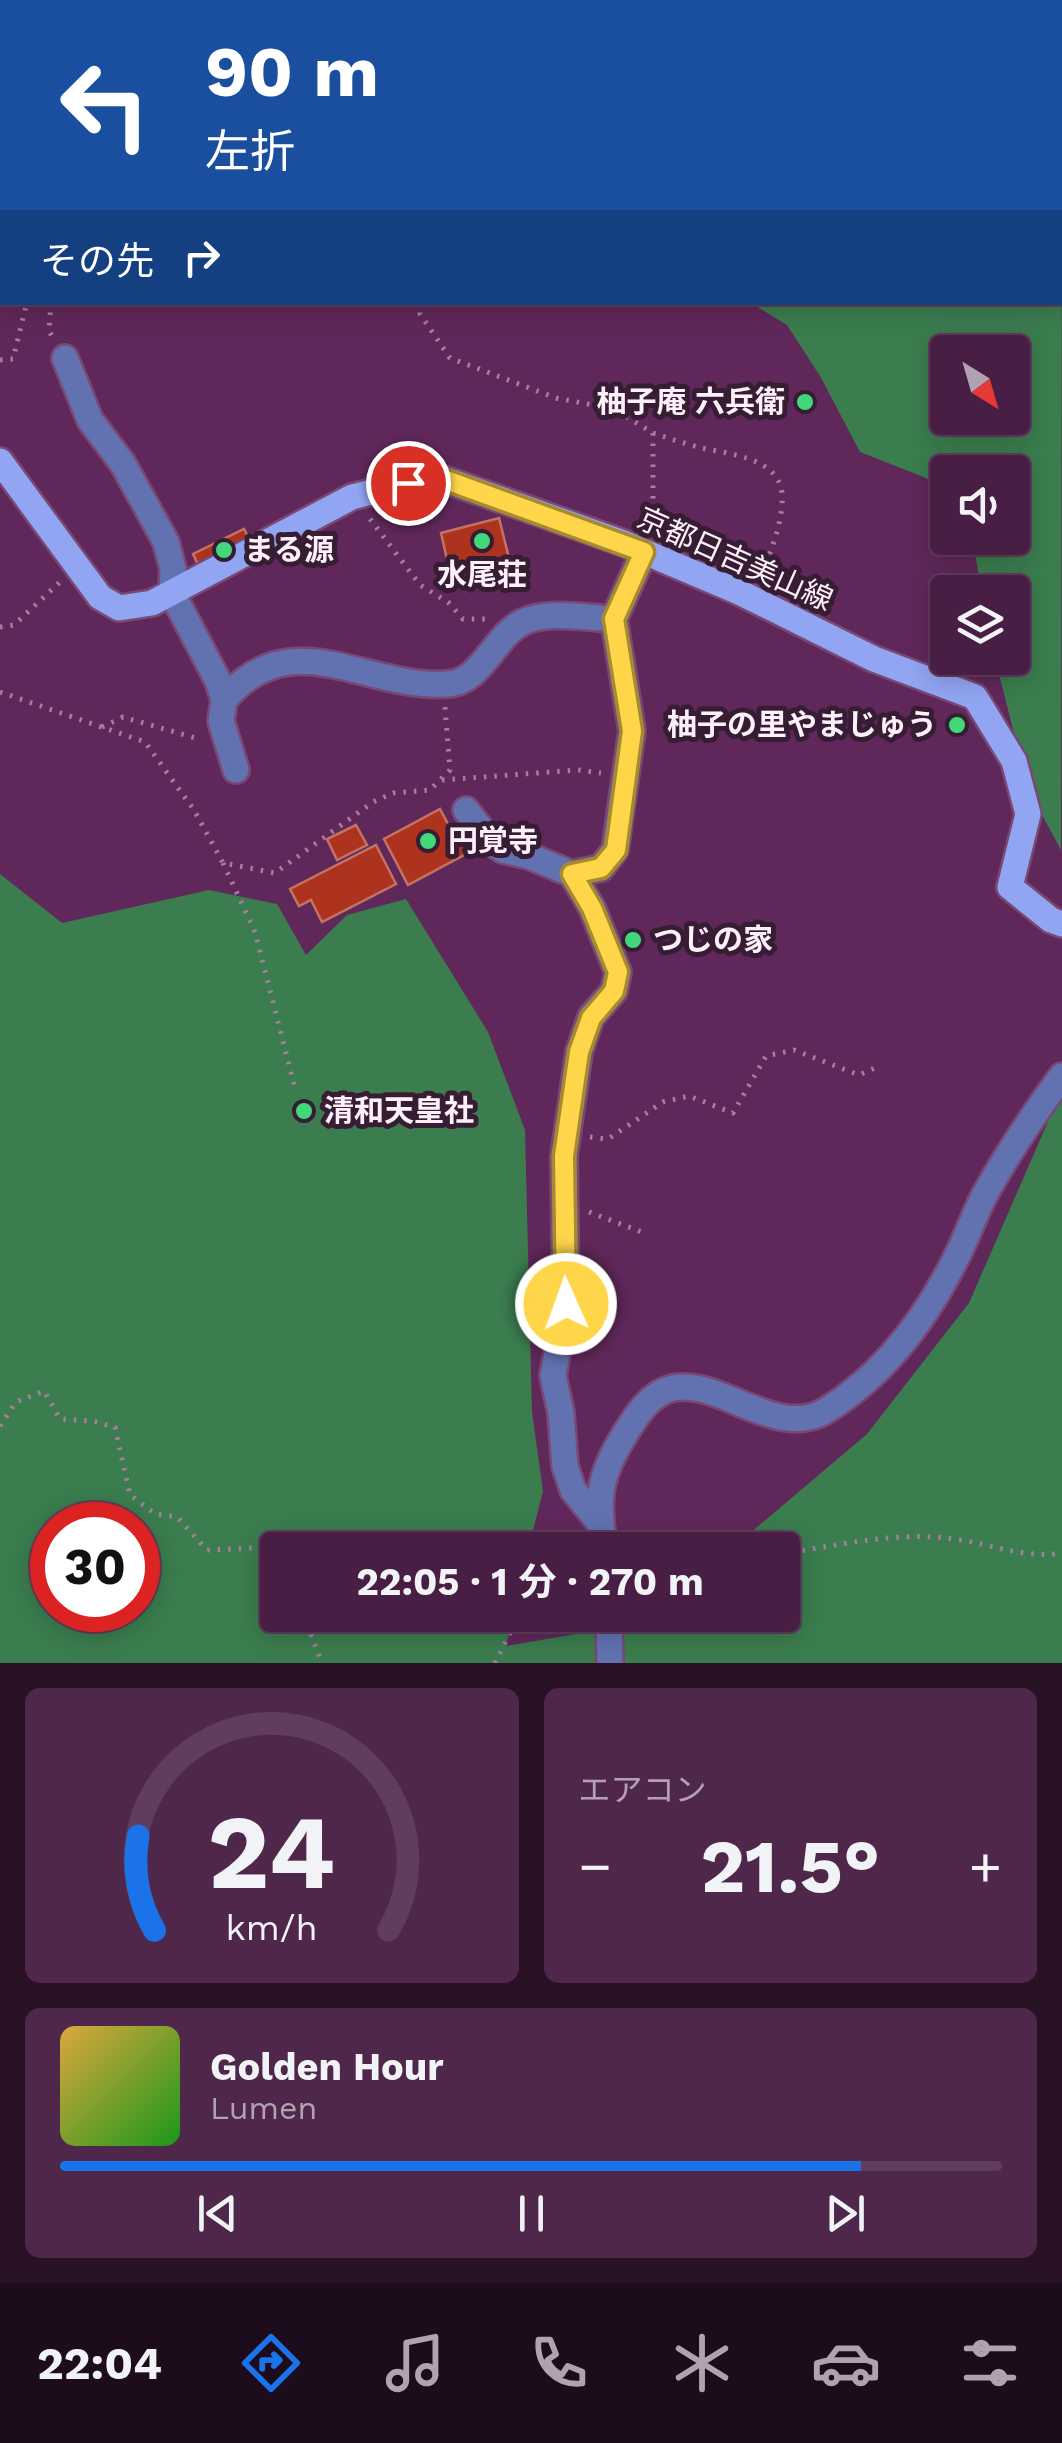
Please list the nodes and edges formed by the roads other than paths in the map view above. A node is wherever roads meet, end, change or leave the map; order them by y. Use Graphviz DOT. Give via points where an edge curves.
graph roads {
  1 [pos="65,358"];
  2 [pos="0,461"];
  3 [pos="644,552"];
  4 [pos="172,593"];
  5 [pos="614,619"];
  6 [pos="224,700"];
  7 [pos="231,758"];
  8 [pos="466,810"];
  9 [pos="572,874"];
  10 [pos="1062,924"];
  11 [pos="1062,1076"];
  12 [pos="599,1522"];
  13 [pos="601,1532"];
  14 [pos="610,1632"];
  15 [pos="610,1663"];
  1 -- 4 [label="street" via="90,420 166,542"];
  2 -- 4 [label="main road, 京都日吉美山線" via="100,597 119,608"];
  3 -- 4 [label="main road, 京都日吉美山線" via="435,476 352,497"];
  3 -- 5 [label="street"];
  3 -- 10 [label="main road, 京都日吉美山線" via="874,659 975,697 1014,760 1028,814 1010,887"];
  4 -- 6 [label="street"];
  5 -- 6 [label="street" via="541,616 508,630 480,666 452,684 304,660 256,672"];
  5 -- 9 [label="street" via="632,731 616,850 601,868"];
  6 -- 7 [label="street" via="221,721"];
  8 -- 9 [label="street" via="503,850"];
  9 -- 12 [label="street" via="618,972 579,1052 564,1156 566,1304 553,1376 573,1490"];
  11 -- 12 [label="street" via="984,1198 928,1310 880,1368 823,1413 795,1420 696,1390 674,1388 654,1397 610,1457"];
  12 -- 13 [label="street"];
  14 -- 15 [label="street"];
}
